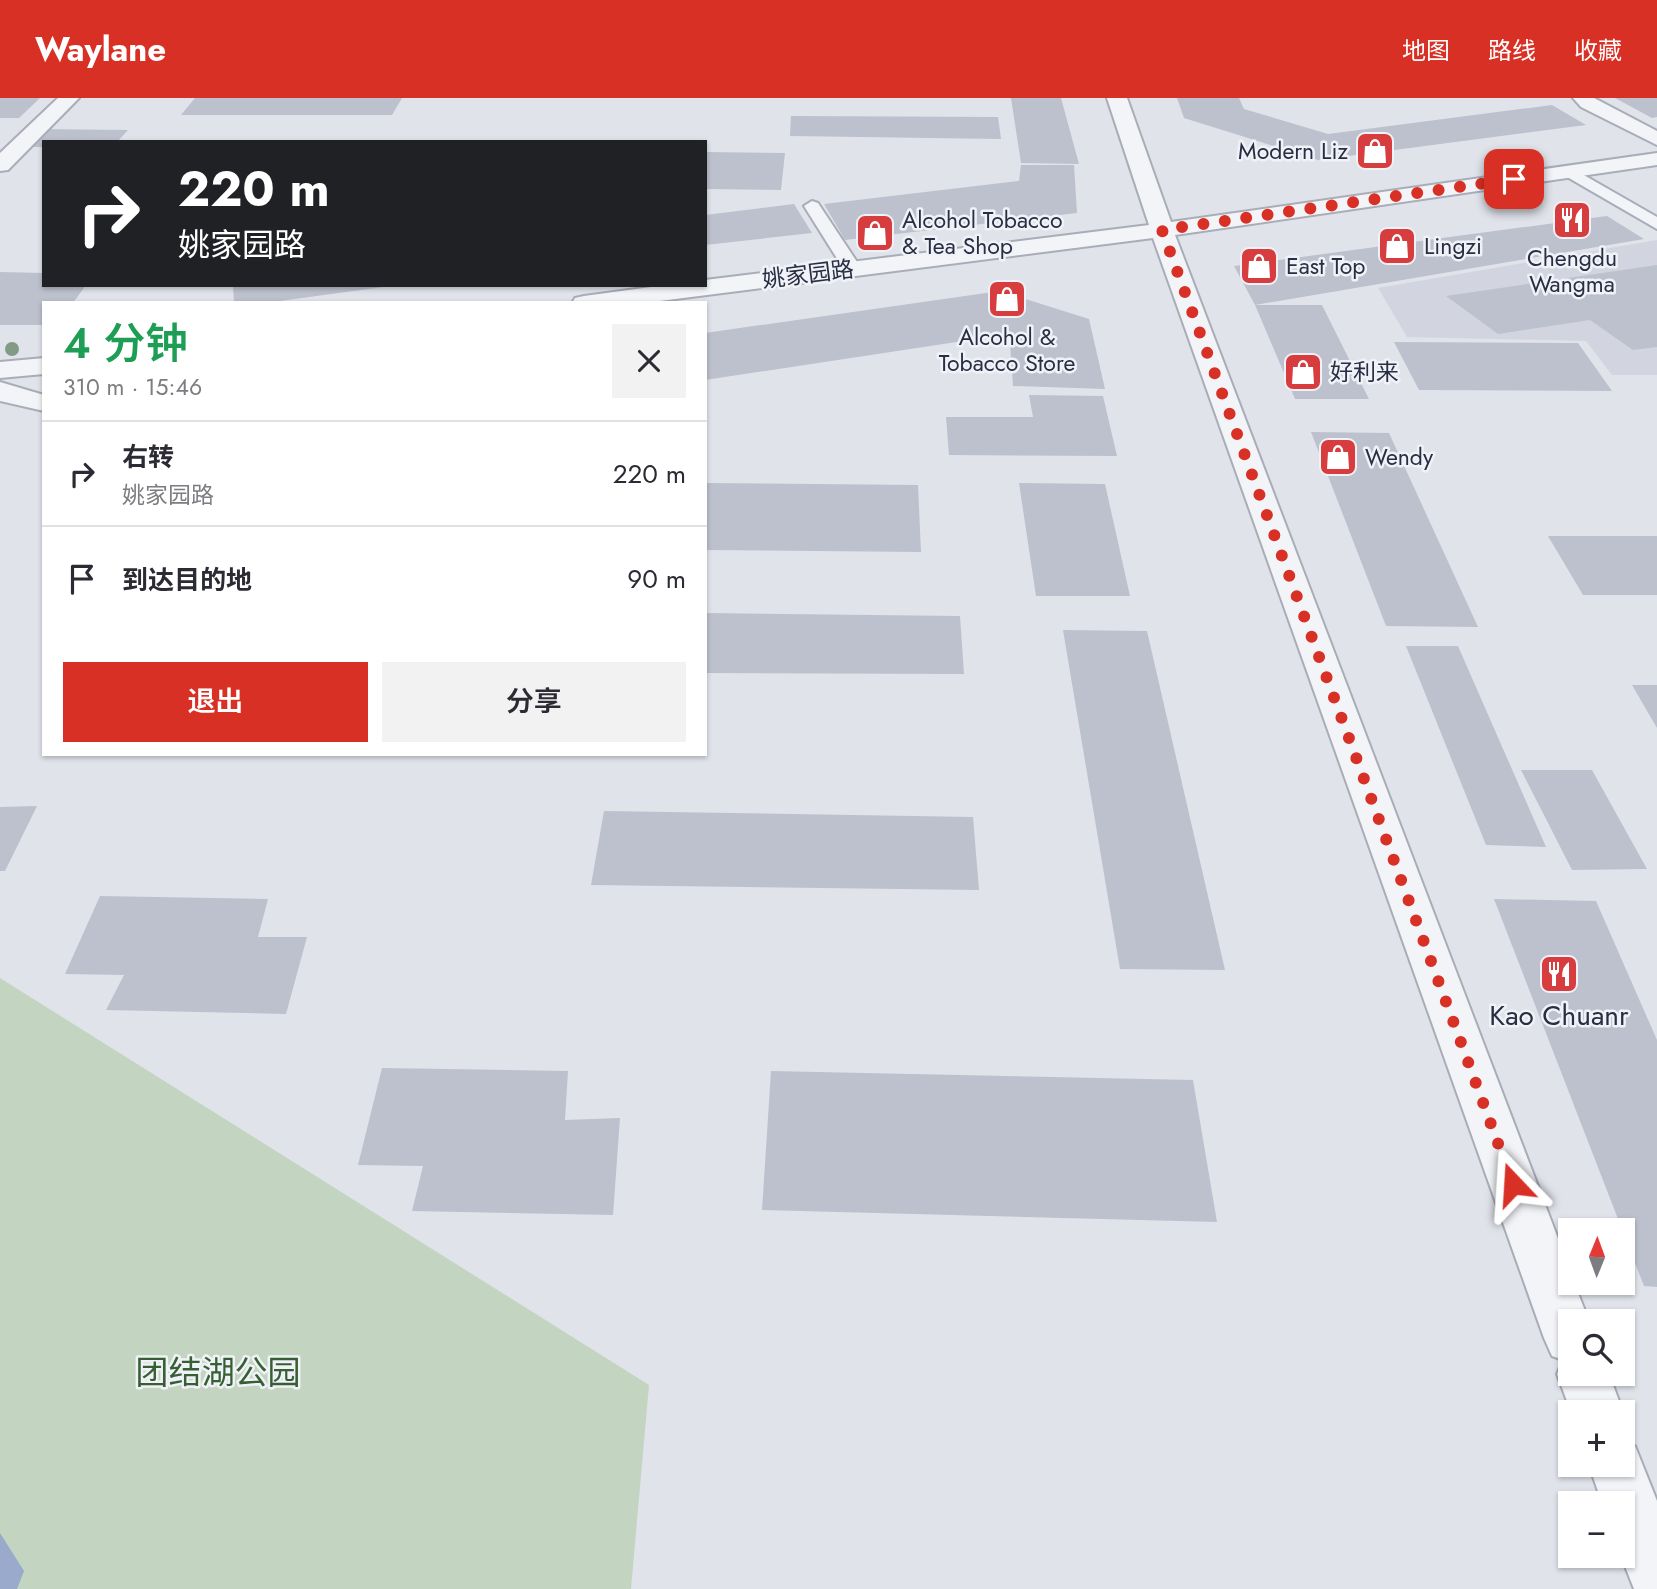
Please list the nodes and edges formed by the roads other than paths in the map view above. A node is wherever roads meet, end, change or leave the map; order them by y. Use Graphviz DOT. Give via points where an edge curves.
graph roads {
  1 [pos="69,98"];
  2 [pos="1117,98"];
  3 [pos="1583,98"];
  4 [pos="1657,139"];
  5 [pos="1657,159"];
  6 [pos="0,166"];
  7 [pos="1568,171"];
  8 [pos="812,206"];
  9 [pos="1657,225"];
  10 [pos="1162,230"];
  11 [pos="852,268"];
  12 [pos="707,287"];
  13 [pos="707,287"];
  14 [pos="599,301"];
  15 [pos="42,366"];
  16 [pos="0,370"];
  17 [pos="0,390"];
  18 [pos="42,403"];
  19 [pos="1559,1309"];
  20 [pos="1620,1477"];
  21 [pos="1657,1576"];
  1 -- 6 [label="street"];
  2 -- 10 [label="street"];
  3 -- 4 [label="street"];
  5 -- 7 [label="street, 姚家园路"];
  7 -- 9 [label="lane"];
  7 -- 10 [label="street, 姚家园路"];
  8 -- 11 [label="lane"];
  10 -- 11 [label="street, 姚家园路"];
  10 -- 19 [label="street"];
  11 -- 13 [label="street, 姚家园路"];
  12 -- 14 [label="street, 姚家园路"];
  15 -- 16 [label="street"];
  17 -- 18 [label="street"];
  20 -- 21 [label="street"];
}
